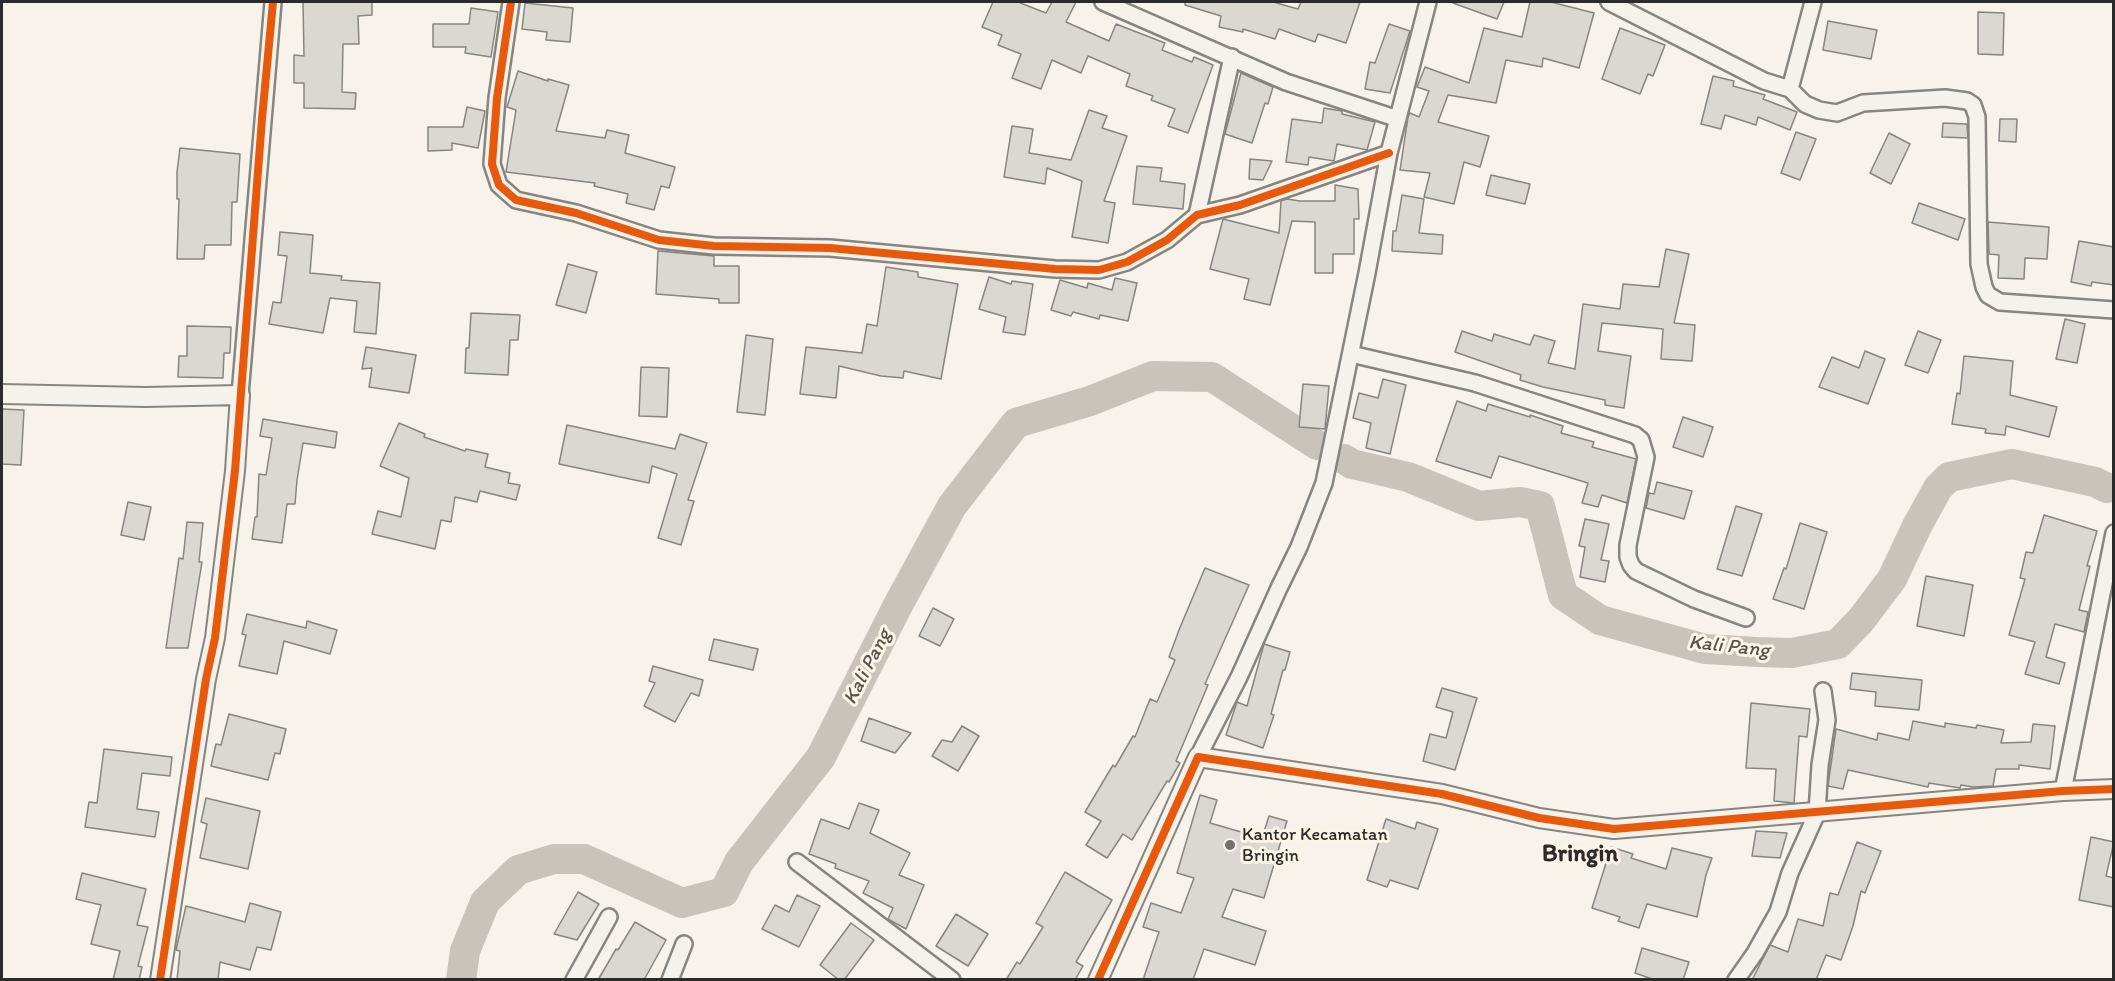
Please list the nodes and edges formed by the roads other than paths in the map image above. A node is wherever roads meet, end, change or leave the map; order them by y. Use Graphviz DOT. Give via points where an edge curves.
graph roads {
  1 [pos="273,2"];
  2 [pos="511,2"];
  3 [pos="1102,2"];
  4 [pos="1428,2"];
  5 [pos="1609,2"];
  6 [pos="1812,2"];
  7 [pos="1232,57"];
  8 [pos="1790,89"];
  9 [pos="1398,119"];
  10 [pos="1389,153"];
  11 [pos="1197,215"];
  12 [pos="2114,310"];
  13 [pos="1351,354"];
  14 [pos="2,394"];
  15 [pos="240,395"];
  16 [pos="2114,533"];
  17 [pos="1746,618"];
  18 [pos="1823,691"];
  19 [pos="1198,757"];
  20 [pos="2114,789"];
  21 [pos="2063,791"];
  22 [pos="1817,813"];
  23 [pos="797,862"];
  24 [pos="609,917"];
  25 [pos="684,944"];
  26 [pos="160,980"];
  27 [pos="574,980"];
  28 [pos="670,980"];
  29 [pos="952,980"];
  30 [pos="1098,980"];
  31 [pos="1736,980"];
  1 -- 15 [label="street"];
  2 -- 11 [label="street" via="492,164 499,185 516,200 576,213 659,240 714,246 830,248 1099,270 1128,262 1167,240"];
  3 -- 7 [label="street"];
  4 -- 9 [label="street"];
  5 -- 8 [label="street" via="1764,81"];
  6 -- 8 [label="street"];
  7 -- 9 [label="street" via="1286,82"];
  7 -- 11 [label="street"];
  8 -- 12 [label="street" via="1805,104 1837,113 1863,103 1945,98 1973,105 1977,117 1979,264 1988,295 2000,302"];
  9 -- 10 [label="street"];
  10 -- 11 [label="street" via="1240,205"];
  10 -- 13 [label="street"];
  13 -- 17 [label="street" via="1475,383 1635,435 1641,440 1646,457 1628,545 1631,565 1694,599"];
  13 -- 19 [label="street" via="1324,483 1299,547"];
  14 -- 15 [label="street"];
  15 -- 26 [label="street" via="215,638"];
  16 -- 21 [label="street"];
  18 -- 22 [label="street" via="1827,720"];
  19 -- 22 [label="street" via="1442,794 1539,818 1614,829"];
  19 -- 30 [label="street"];
  20 -- 21 [label="street"];
  21 -- 22 [label="street"];
  22 -- 31 [label="street" via="1790,873 1778,912"];
  23 -- 29 [label="street"];
  24 -- 27 [label="street"];
  25 -- 28 [label="street"];
}
